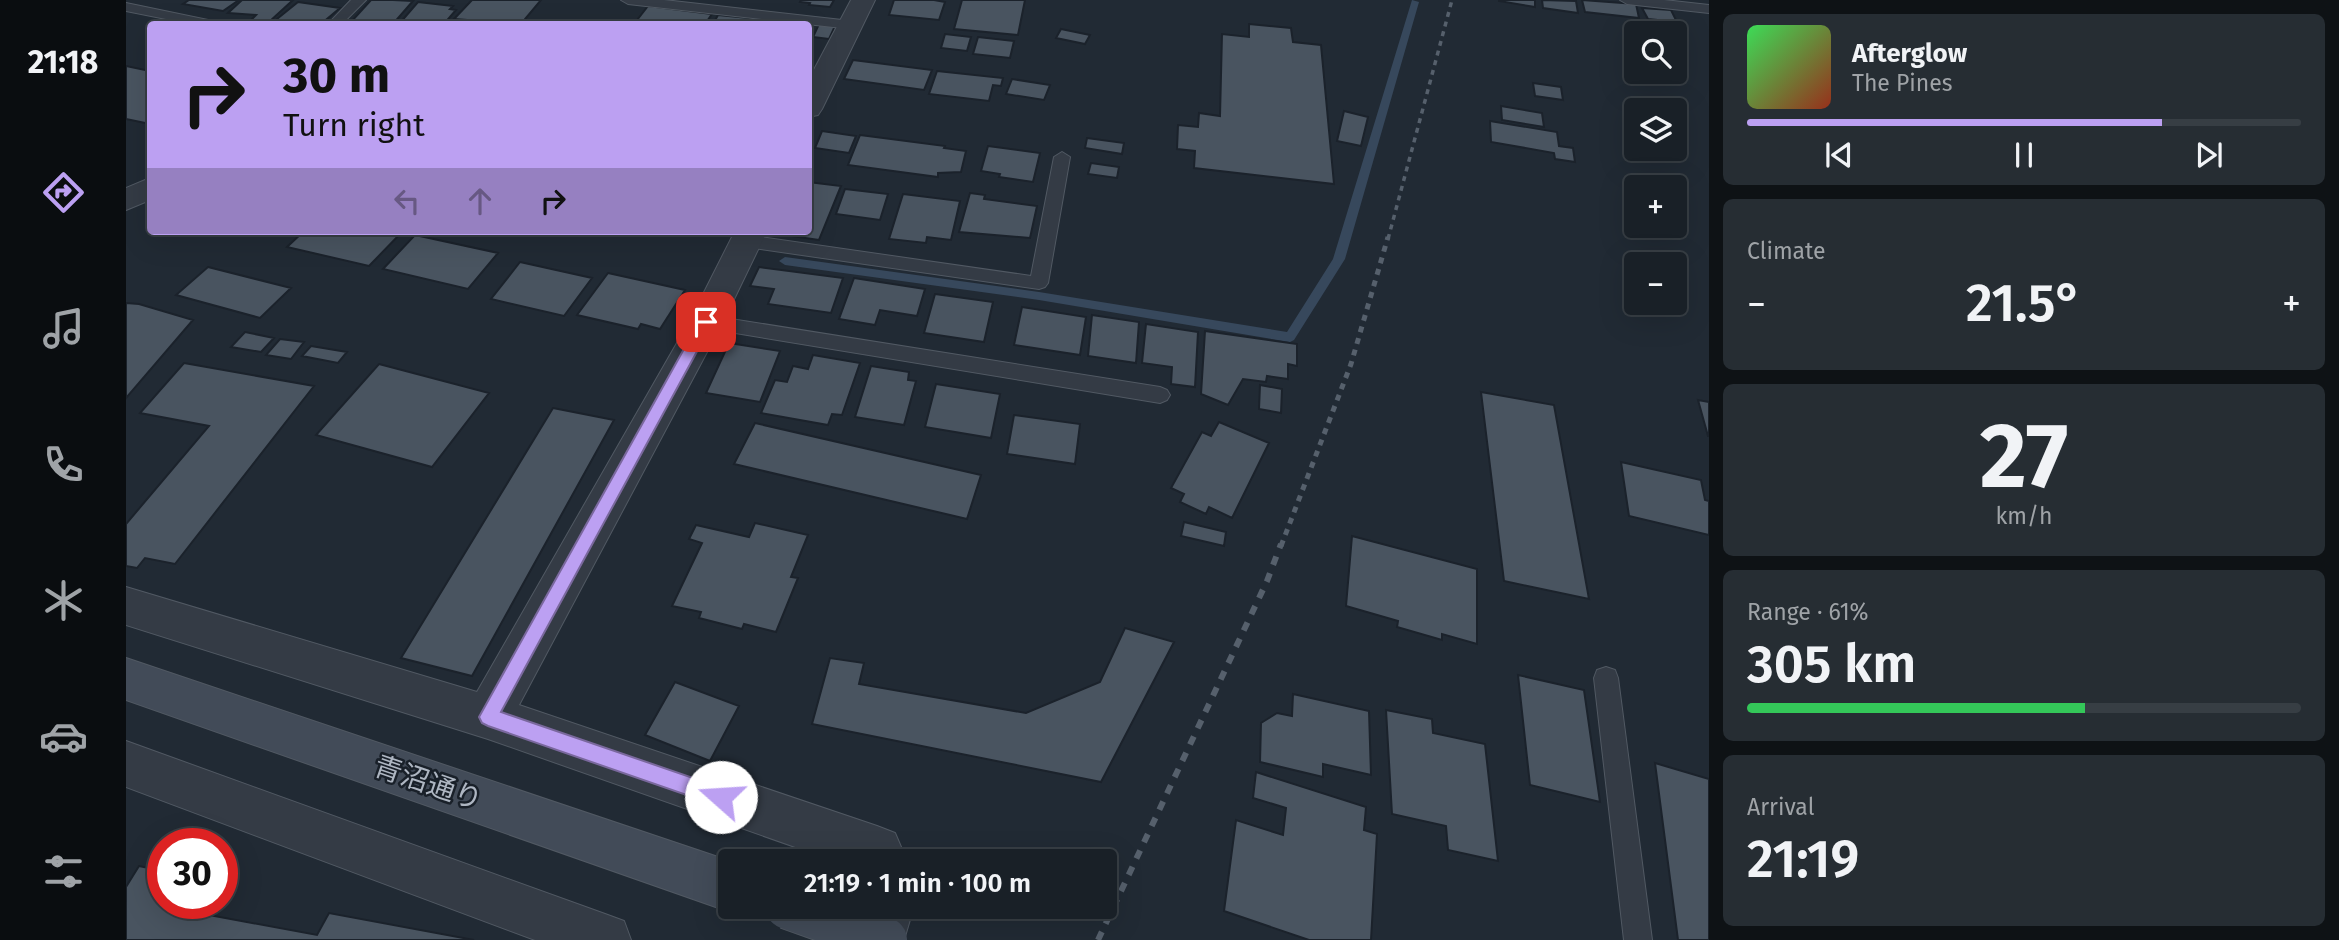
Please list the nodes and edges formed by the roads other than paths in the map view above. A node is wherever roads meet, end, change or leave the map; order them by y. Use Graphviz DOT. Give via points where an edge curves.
graph roads {
  1 [pos="359,0"];
  2 [pos="628,0"];
  3 [pos="863,0"];
  4 [pos="1627,0"];
  5 [pos="126,7"];
  6 [pos="1709,9"];
  7 [pos="194,21"];
  8 [pos="338,21"];
  9 [pos="851,24"];
  10 [pos="812,101"];
  11 [pos="1062,156"];
  12 [pos="147,190"];
  13 [pos="126,200"];
  14 [pos="748,236"];
  15 [pos="706,322"];
  16 [pos="1160,395"];
  17 [pos="126,606"];
  18 [pos="1606,678"];
  19 [pos="126,679"];
  20 [pos="488,717"];
  21 [pos="126,764"];
  22 [pos="871,849"];
  23 [pos="718,883"];
  24 [pos="825,919"];
  25 [pos="884,919"];
  26 [pos="605,940"];
  27 [pos="878,940"];
  28 [pos="884,940"];
  29 [pos="1638,940"];
  1 -- 8 [label="lane"];
  2 -- 9 [label="lane"];
  3 -- 9 [label="street"];
  4 -- 6 [label="lane"];
  5 -- 7 [label="lane"];
  9 -- 10 [label="street"];
  11 -- 14 [label="lane" via="1039,283"];
  12 -- 13 [label="street"];
  14 -- 15 [label="street"];
  15 -- 16 [label="lane"];
  15 -- 20 [label="street"];
  17 -- 20 [label="street"];
  18 -- 29 [label="lane"];
  19 -- 23 [label="street, 青沼通り"];
  20 -- 22 [label="street"];
  21 -- 26 [label="street"];
  24 -- 28 [label="street, bridge"];
  25 -- 27 [label="street"];
}
